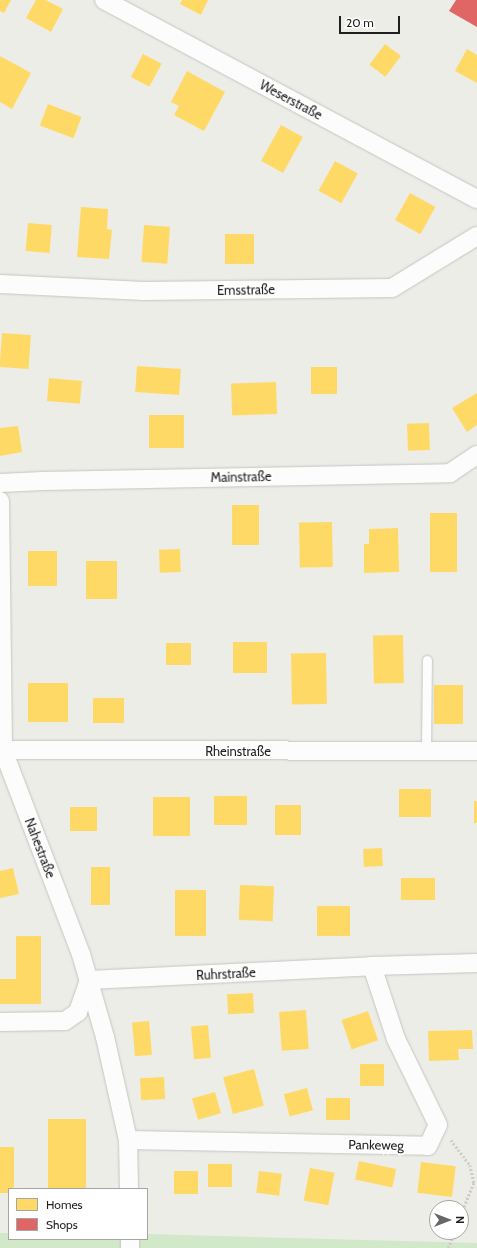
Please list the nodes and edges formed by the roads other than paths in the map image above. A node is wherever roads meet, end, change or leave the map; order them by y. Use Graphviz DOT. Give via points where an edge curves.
graph roads {
  1 [pos="104,0"];
  2 [pos="477,199"];
  3 [pos="477,236"];
  4 [pos="0,284"];
  5 [pos="477,455"];
  6 [pos="0,483"];
  7 [pos="0,501"];
  8 [pos="427,660"];
  9 [pos="1,750"];
  10 [pos="426,751"];
  11 [pos="477,751"];
  12 [pos="477,964"];
  13 [pos="372,966"];
  14 [pos="89,980"];
  15 [pos="0,1022"];
  16 [pos="128,1140"];
  17 [pos="129,1188"];
  1 -- 2 [label="street, Weserstraße"];
  3 -- 4 [label="street, Emsstraße" via="392,288 144,291"];
  5 -- 6 [label="street, Mainstraße" via="450,473"];
  7 -- 9 [label="street, Nahestraße"];
  8 -- 10 [label="lane"];
  9 -- 10 [label="street, Rheinstraße"];
  9 -- 14 [label="street, Nahestraße"];
  10 -- 11 [label="street, Rheinstraße"];
  12 -- 13 [label="street, Ruhrstraße"];
  13 -- 14 [label="street, Ruhrstraße"];
  13 -- 16 [label="street, Pankeweg" via="396,1039 438,1125 428,1146"];
  14 -- 15 [label="street" via="78,1012 65,1021"];
  14 -- 16 [label="street, Nahestraße" via="106,1037"];
  16 -- 17 [label="street, Nahestraße"];
}
